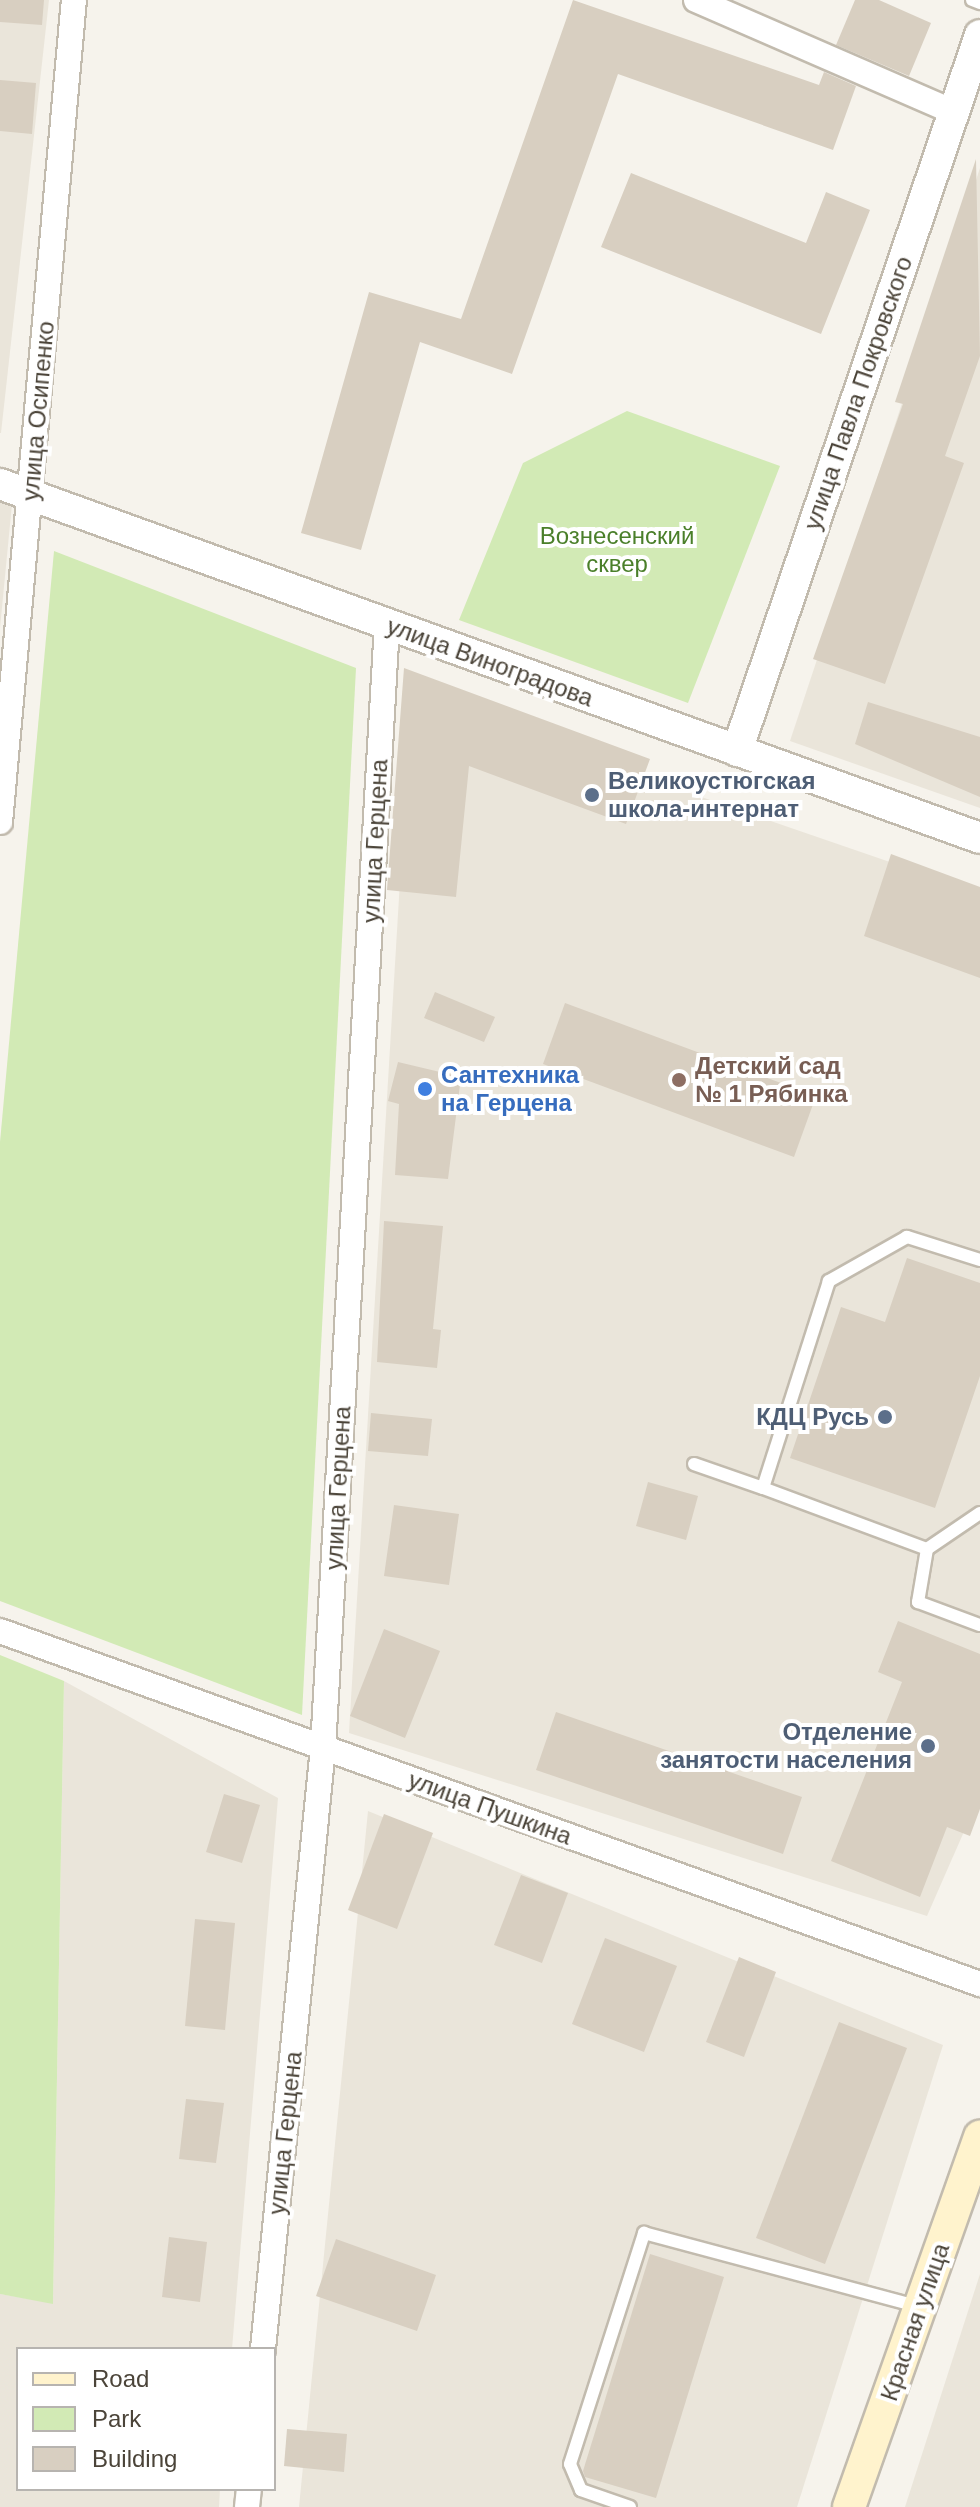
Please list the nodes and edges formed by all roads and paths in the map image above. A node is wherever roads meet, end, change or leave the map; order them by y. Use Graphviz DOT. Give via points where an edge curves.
graph roads {
  1 [pos="74,0"];
  2 [pos="696,0"];
  3 [pos="972,0"];
  4 [pos="980,3"];
  5 [pos="980,35"];
  6 [pos="954,112"];
  7 [pos="0,484"];
  8 [pos="31,496"];
  9 [pos="387,625"];
  10 [pos="737,751"];
  11 [pos="0,822"];
  12 [pos="980,838"];
  13 [pos="980,1260"];
  14 [pos="694,1464"];
  15 [pos="763,1488"];
  16 [pos="980,1513"];
  17 [pos="927,1549"];
  18 [pos="980,1625"];
  19 [pos="0,1631"];
  20 [pos="323,1748"];
  21 [pos="980,1984"];
  22 [pos="980,2137"];
  23 [pos="920,2306"];
  24 [pos="263,2347"];
  25 [pos="630,2507"];
  26 [pos="849,2507"];
  1 -- 8 [label="street, улица Осипенко"];
  2 -- 6 [label="street"];
  3 -- 4 [label="lane"];
  5 -- 6 [label="street, улица Павла Покровского"];
  6 -- 10 [label="street, улица Павла Покровского"];
  7 -- 8 [label="street, улица Виноградова"];
  8 -- 9 [label="street, улица Виноградова"];
  8 -- 11 [label="street, улица Осипенко"];
  9 -- 10 [label="street, улица Виноградова"];
  9 -- 20 [label="street, улица Герцена"];
  10 -- 12 [label="street, улица Виноградова"];
  13 -- 15 [label="lane" via="907,1237 829,1281"];
  14 -- 15 [label="lane"];
  15 -- 17 [label="lane"];
  16 -- 17 [label="lane"];
  17 -- 18 [label="lane" via="918,1602"];
  19 -- 20 [label="street, улица Пушкина"];
  20 -- 21 [label="street, улица Пушкина"];
  20 -- 24 [label="street, улица Герцена"];
  22 -- 23 [label="main road, Красная улица"];
  23 -- 25 [label="lane" via="644,2233 570,2464 581,2490"];
  23 -- 26 [label="main road, Красная улица"];
}
